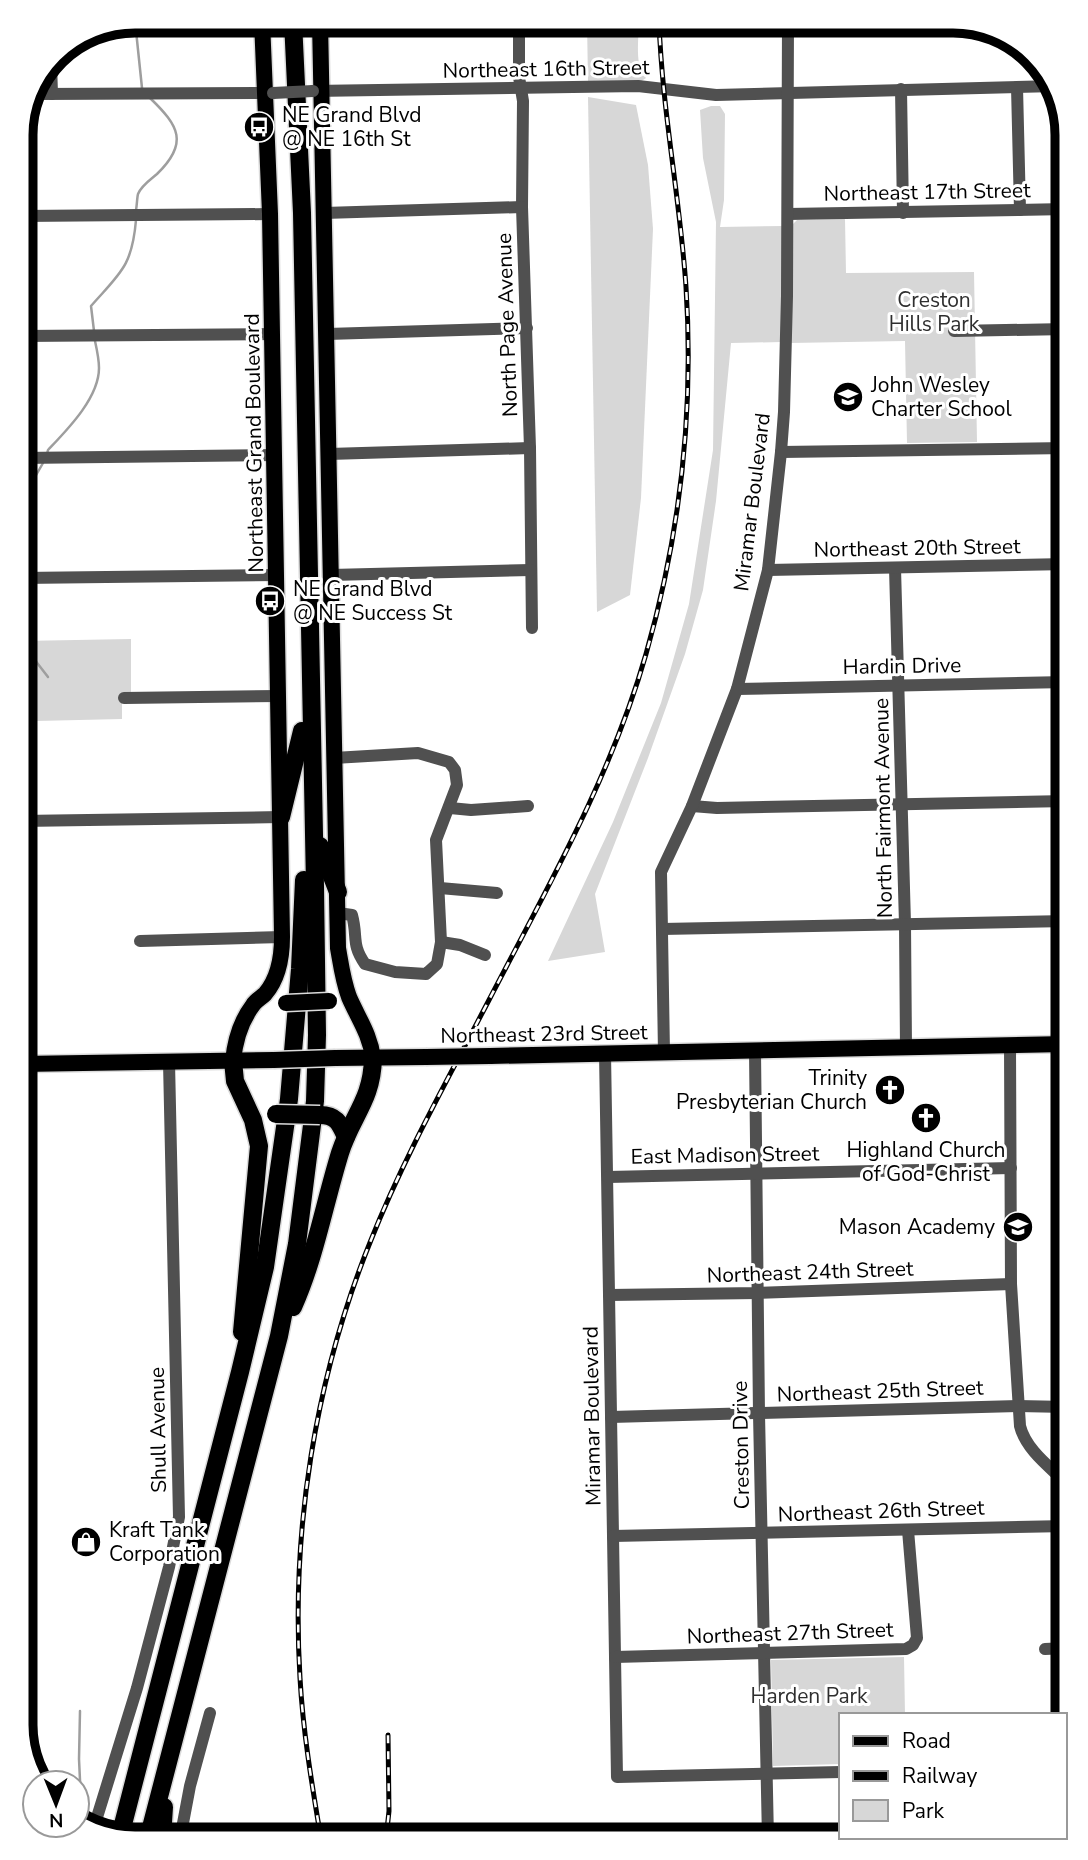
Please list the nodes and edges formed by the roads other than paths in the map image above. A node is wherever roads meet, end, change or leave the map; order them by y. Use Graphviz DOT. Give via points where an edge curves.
graph roads {
  1 [pos="262,33"];
  2 [pos="283,33"];
  3 [pos="294,33"];
  4 [pos="319,33"];
  5 [pos="519,33"];
  6 [pos="788,33"];
  7 [pos="51,77"];
  8 [pos="1042,86"];
  9 [pos="1017,87"];
  10 [pos="521,88"];
  11 [pos="901,89"];
  12 [pos="317,91"];
  13 [pos="269,93"];
  14 [pos="42,94"];
  15 [pos="52,94"];
  16 [pos="789,94"];
  17 [pos="522,207"];
  18 [pos="1055,209"];
  19 [pos="1020,210"];
  20 [pos="903,212"];
  21 [pos="324,213"];
  22 [pos="270,214"];
  23 [pos="788,214"];
  24 [pos="33,216"];
  25 [pos="527,327"];
  26 [pos="1055,329"];
  27 [pos="954,331"];
  28 [pos="272,334"];
  29 [pos="327,334"];
  30 [pos="33,336"];
  31 [pos="1055,447"];
  32 [pos="530,448"];
  33 [pos="781,452"];
  34 [pos="329,454"];
  35 [pos="275,455"];
  36 [pos="33,458"];
  37 [pos="1055,564"];
  38 [pos="895,568"];
  39 [pos="531,570"];
  40 [pos="768,570"];
  41 [pos="277,575"];
  42 [pos="331,575"];
  43 [pos="33,578"];
  44 [pos="532,628"];
  45 [pos="1055,682"];
  46 [pos="900,685"];
  47 [pos="737,689"];
  48 [pos="279,696"];
  49 [pos="124,698"];
  50 [pos="302,731"];
  51 [pos="334,758"];
  52 [pos="1055,801"];
  53 [pos="901,804"];
  54 [pos="528,806"];
  55 [pos="692,806"];
  56 [pos="450,808"];
  57 [pos="281,817"];
  58 [pos="33,821"];
  59 [pos="314,829"];
  60 [pos="440,888"];
  61 [pos="338,892"];
  62 [pos="497,893"];
  63 [pos="338,913"];
  64 [pos="1055,921"];
  65 [pos="905,924"];
  66 [pos="662,929"];
  67 [pos="282,937"];
  68 [pos="140,941"];
  69 [pos="441,942"];
  70 [pos="485,955"];
  71 [pos="265,993"];
  72 [pos="350,999"];
  73 [pos="1055,1044"];
  74 [pos="1010,1045"];
  75 [pos="906,1048"];
  76 [pos="755,1051"];
  77 [pos="605,1053"];
  78 [pos="664,1053"];
  79 [pos="373,1058"];
  80 [pos="233,1061"];
  81 [pos="169,1062"];
  82 [pos="33,1064"];
  83 [pos="257,1130"];
  84 [pos="346,1137"];
  85 [pos="1011,1168"];
  86 [pos="757,1175"];
  87 [pos="608,1177"];
  88 [pos="1011,1284"];
  89 [pos="758,1293"];
  90 [pos="610,1296"];
  91 [pos="279,1336"];
  92 [pos="240,1372"];
  93 [pos="1018,1406"];
  94 [pos="1055,1407"];
  95 [pos="759,1414"];
  96 [pos="611,1417"];
  97 [pos="1055,1471"];
  98 [pos="1055,1525"];
  99 [pos="908,1530"];
  100 [pos="762,1534"];
  101 [pos="612,1536"];
  102 [pos="1045,1649"];
  103 [pos="1055,1649"];
  104 [pos="765,1653"];
  105 [pos="615,1657"];
  106 [pos="209,1713"];
  107 [pos="167,1769"];
  108 [pos="839,1772"];
  109 [pos="767,1773"];
  110 [pos="97,1819"];
  111 [pos="123,1826"];
  112 [pos="151,1827"];
  113 [pos="163,1827"];
  114 [pos="182,1827"];
  115 [pos="768,1827"];
  1 -- 13 [label="main road, Northeast Grand Boulevard"];
  2 -- 50 [label="highway" via="292,214"];
  3 -- 59 [label="highway" via="302,213"];
  4 -- 12 [label="main road"];
  5 -- 10 [label="street, North Page Avenue"];
  6 -- 16 [label="street, Miramar Boulevard"];
  7 -- 15 [label="street"];
  8 -- 9 [label="street, Northeast 16th Street"];
  9 -- 11 [label="street, Northeast 16th Street"];
  9 -- 19 [label="street"];
  10 -- 12 [label="street, Northeast 16th Street"];
  10 -- 16 [label="street, Northeast 16th Street" via="638,86 703,95"];
  10 -- 17 [label="street, North Page Avenue"];
  11 -- 16 [label="street, Northeast 16th Street"];
  11 -- 20 [label="street"];
  12 -- 13 [label="street, Northeast 16th Street, bridge"];
  12 -- 21 [label="main road"];
  13 -- 15 [label="street, Northeast 16th Street"];
  13 -- 22 [label="main road, Northeast Grand Boulevard"];
  14 -- 15 [label="street, Northeast 16th Street"];
  16 -- 23 [label="street, Miramar Boulevard"];
  17 -- 21 [label="street"];
  17 -- 25 [label="street, North Page Avenue"];
  18 -- 19 [label="street, Northeast 17th Street"];
  19 -- 20 [label="street, Northeast 17th Street"];
  20 -- 23 [label="street, Northeast 17th Street"];
  21 -- 29 [label="main road"];
  22 -- 24 [label="street"];
  22 -- 28 [label="main road, Northeast Grand Boulevard"];
  23 -- 33 [label="street, Miramar Boulevard"];
  25 -- 29 [label="street"];
  25 -- 32 [label="street, North Page Avenue"];
  26 -- 27 [label="street"];
  28 -- 30 [label="street"];
  28 -- 35 [label="main road, Northeast Grand Boulevard"];
  29 -- 34 [label="main road"];
  31 -- 33 [label="street"];
  32 -- 34 [label="street"];
  32 -- 39 [label="street, North Page Avenue"];
  33 -- 40 [label="street, Miramar Boulevard"];
  34 -- 42 [label="main road"];
  35 -- 36 [label="street"];
  35 -- 41 [label="main road, Northeast Grand Boulevard"];
  37 -- 38 [label="street, Northeast 20th Street"];
  38 -- 40 [label="street, Northeast 20th Street"];
  38 -- 46 [label="street, North Fairmont Avenue"];
  39 -- 42 [label="street"];
  39 -- 44 [label="street, North Page Avenue"];
  40 -- 47 [label="street, Miramar Boulevard"];
  41 -- 43 [label="street"];
  41 -- 48 [label="main road, Northeast Grand Boulevard"];
  42 -- 51 [label="main road"];
  45 -- 46 [label="street, Hardin Drive"];
  46 -- 47 [label="street, Hardin Drive"];
  46 -- 53 [label="street, North Fairmont Avenue"];
  47 -- 55 [label="street, Miramar Boulevard"];
  48 -- 49 [label="street"];
  48 -- 57 [label="main road, Northeast Grand Boulevard"];
  50 -- 57 [label="highway"];
  50 -- 92 [label="highway" via="304,887 290,1086 265,1267"];
  51 -- 56 [label="street" via="418,753 449,762 457,785"];
  51 -- 61 [label="main road"];
  52 -- 53 [label="street"];
  53 -- 55 [label="street"];
  53 -- 65 [label="street, North Fairmont Avenue"];
  54 -- 56 [label="street"];
  55 -- 66 [label="street, Miramar Boulevard" via="661,872"];
  56 -- 60 [label="street" via="436,840"];
  57 -- 58 [label="street"];
  57 -- 67 [label="main road, Northeast Grand Boulevard"];
  59 -- 61 [label="highway"];
  59 -- 91 [label="highway" via="315,1101 298,1244"];
  60 -- 62 [label="street"];
  60 -- 69 [label="street"];
  61 -- 63 [label="main road"];
  63 -- 69 [label="street" via="352,915 354,942 365,964 426,974 437,964"];
  63 -- 72 [label="main road" via="341,968"];
  64 -- 65 [label="street"];
  65 -- 66 [label="street"];
  65 -- 75 [label="street, North Fairmont Avenue"];
  66 -- 78 [label="street, Miramar Boulevard"];
  67 -- 68 [label="street"];
  67 -- 71 [label="main road, Northeast Grand Boulevard" via="280,961"];
  69 -- 70 [label="street"];
  71 -- 72 [label="main road, bridge" via="286,1003"];
  71 -- 80 [label="main road, Northeast Grand Boulevard" via="246,1016"];
  72 -- 79 [label="main road" via="364,1025"];
  73 -- 74 [label="main road, Northeast 23rd Street"];
  74 -- 75 [label="main road, Northeast 23rd Street"];
  74 -- 85 [label="street"];
  75 -- 76 [label="main road, Northeast 23rd Street"];
  76 -- 78 [label="main road, Northeast 23rd Street"];
  76 -- 86 [label="street, Creston Drive"];
  77 -- 78 [label="main road, Northeast 23rd Street"];
  77 -- 79 [label="main road, Northeast 23rd Street, bridge"];
  77 -- 87 [label="street, Miramar Boulevard"];
  79 -- 80 [label="main road, Northeast 23rd Street, bridge"];
  79 -- 84 [label="highway" via="371,1085"];
  80 -- 81 [label="main road, Northeast 23rd Street"];
  80 -- 83 [label="highway" via="235,1081"];
  81 -- 82 [label="main road, Northeast 23rd Street"];
  81 -- 110 [label="street, Shull Avenue" via="179,1517 137,1688"];
  83 -- 84 [label="highway, bridge" via="264,1115 320,1115 339,1122"];
  83 -- 92 [label="highway"];
  84 -- 91 [label="highway" via="306,1278"];
  85 -- 86 [label="street, East Madison Street"];
  85 -- 88 [label="street"];
  86 -- 87 [label="street, East Madison Street"];
  86 -- 89 [label="street, Creston Drive"];
  87 -- 90 [label="street, Miramar Boulevard"];
  88 -- 89 [label="street, Northeast 24th Street"];
  88 -- 93 [label="street"];
  89 -- 90 [label="street, Northeast 24th Street"];
  89 -- 95 [label="street, Creston Drive"];
  90 -- 96 [label="street, Miramar Boulevard"];
  91 -- 107 [label="highway"];
  92 -- 111 [label="highway"];
  93 -- 94 [label="street, Northeast 25th Street"];
  93 -- 95 [label="street, Northeast 25th Street"];
  93 -- 97 [label="street" via="1023,1437"];
  95 -- 96 [label="street, Northeast 25th Street"];
  95 -- 100 [label="street, Creston Drive"];
  96 -- 101 [label="street, Miramar Boulevard"];
  98 -- 99 [label="street, Northeast 26th Street"];
  99 -- 100 [label="street, Northeast 26th Street"];
  99 -- 104 [label="street, Northeast 27th Street" via="917,1638 906,1649"];
  100 -- 101 [label="street, Northeast 26th Street"];
  100 -- 104 [label="street, Creston Drive"];
  101 -- 105 [label="street, Miramar Boulevard"];
  102 -- 103 [label="street"];
  104 -- 105 [label="street, Northeast 27th Street"];
  104 -- 109 [label="street, Creston Drive"];
  105 -- 109 [label="street, Miramar Boulevard" via="617,1777"];
  106 -- 114 [label="street"];
  107 -- 112 [label="highway"];
  107 -- 113 [label="highway"];
  108 -- 109 [label="street"];
  109 -- 115 [label="street, Creston Drive"];
}
